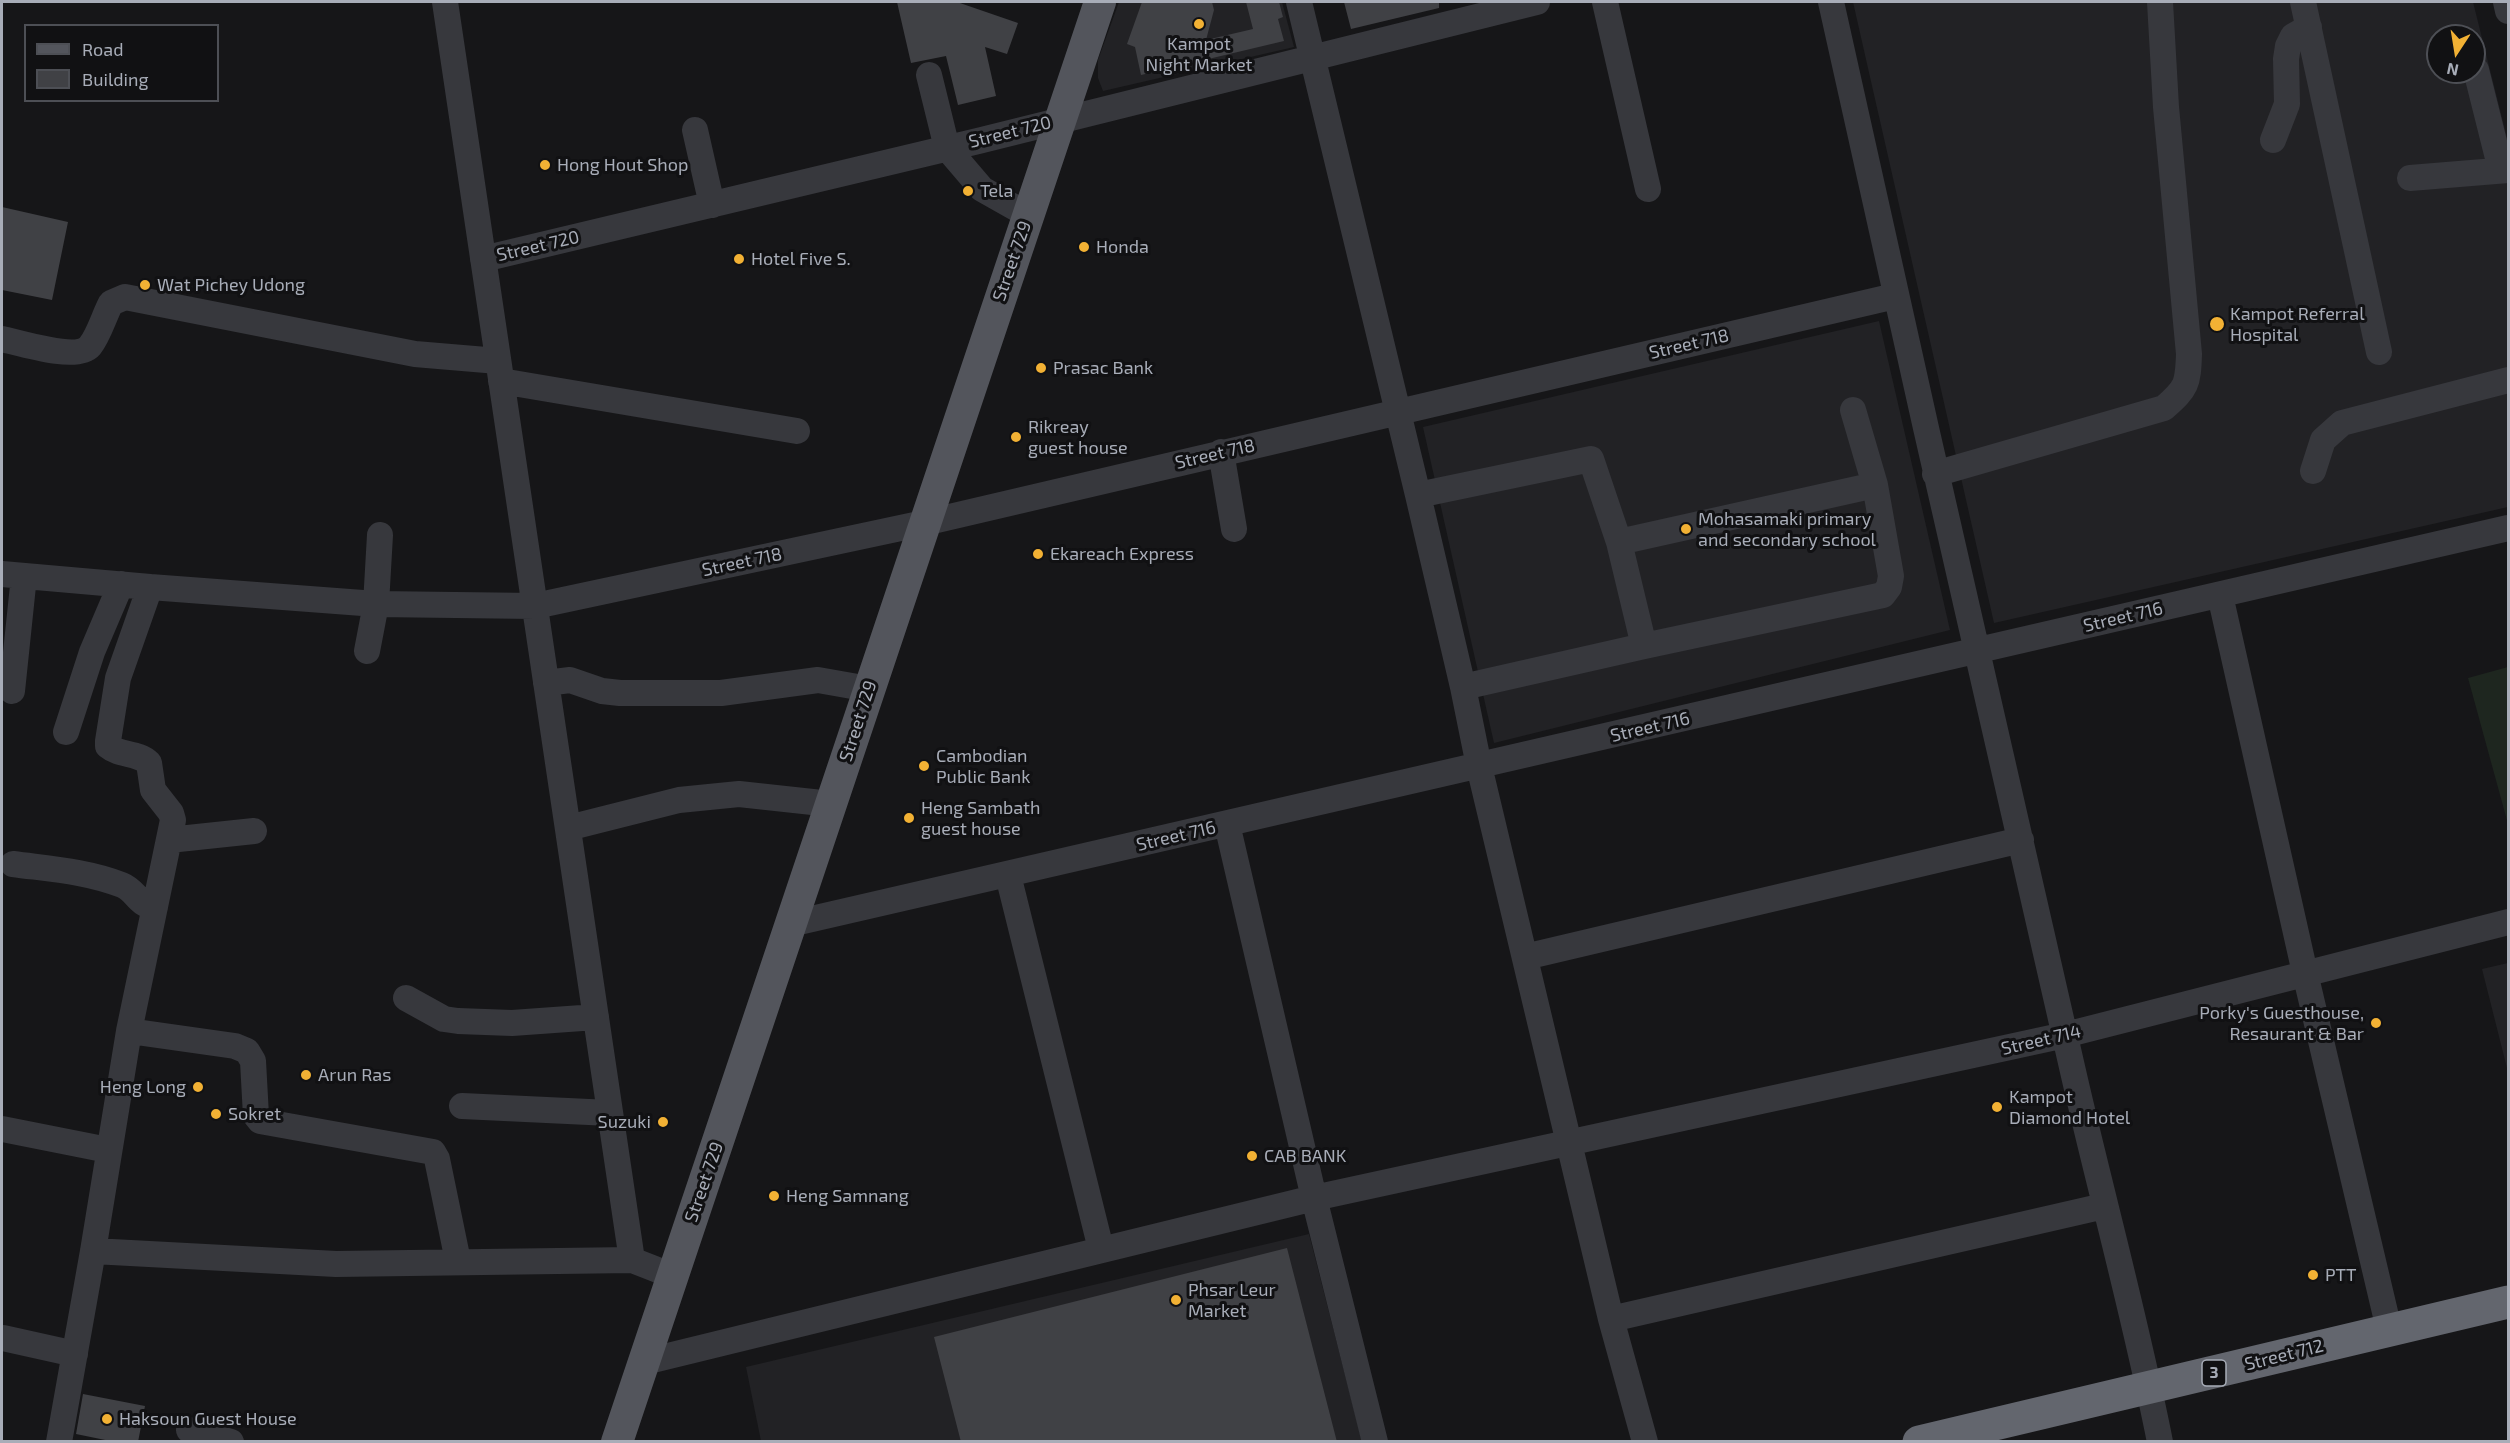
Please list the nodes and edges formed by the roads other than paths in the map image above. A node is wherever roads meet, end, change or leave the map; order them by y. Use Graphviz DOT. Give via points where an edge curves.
graph roads {
  1 [pos="445,2"];
  2 [pos="1100,2"];
  3 [pos="1299,2"];
  4 [pos="1537,2"];
  5 [pos="1605,2"];
  6 [pos="1831,2"];
  7 [pos="2160,2"];
  8 [pos="2303,2"];
  9 [pos="2506,2"];
  10 [pos="2508,11"];
  11 [pos="2309,27"];
  12 [pos="1313,57"];
  13 [pos="929,75"];
  14 [pos="2480,84"];
  15 [pos="1059,121"];
  16 [pos="695,130"];
  17 [pos="2273,140"];
  18 [pos="946,148"];
  19 [pos="2505,170"];
  20 [pos="2410,178"];
  21 [pos="1648,189"];
  22 [pos="712,205"];
  23 [pos="1028,215"];
  24 [pos="483,259"];
  25 [pos="1895,297"];
  26 [pos="2,339"];
  27 [pos="2379,352"];
  28 [pos="500,371"];
  29 [pos="2508,380"];
  30 [pos="1853,410"];
  31 [pos="1398,411"];
  32 [pos="797,431"];
  33 [pos="1221,452"];
  34 [pos="2313,471"];
  35 [pos="1935,474"];
  36 [pos="1875,485"];
  37 [pos="1418,495"];
  38 [pos="924,523"];
  39 [pos="2508,528"];
  40 [pos="1234,529"];
  41 [pos="380,535"];
  42 [pos="1619,542"];
  43 [pos="13,575"];
  44 [pos="121,584"];
  45 [pos="150,587"];
  46 [pos="2220,595"];
  47 [pos="376,604"];
  48 [pos="535,606"];
  49 [pos="1644,646"];
  50 [pos="1976,650"];
  51 [pos="367,651"];
  52 [pos="546,683"];
  53 [pos="1463,687"];
  54 [pos="869,689"];
  55 [pos="12,691"];
  56 [pos="66,732"];
  57 [pos="1479,766"];
  58 [pos="831,804"];
  59 [pos="1227,824"];
  60 [pos="568,828"];
  61 [pos="254,831"];
  62 [pos="169,840"];
  63 [pos="2021,840"];
  64 [pos="12,864"];
  65 [pos="1008,875"];
  66 [pos="155,907"];
  67 [pos="2508,922"];
  68 [pos="790,924"];
  69 [pos="1525,957"];
  70 [pos="2305,973"];
  71 [pos="406,998"];
  72 [pos="596,1017"];
  73 [pos="129,1031"];
  74 [pos="2065,1035"];
  75 [pos="462,1106"];
  76 [pos="610,1113"];
  77 [pos="2,1130"];
  78 [pos="1570,1143"];
  79 [pos="108,1150"];
  80 [pos="1314,1198"];
  81 [pos="2104,1206"];
  82 [pos="1101,1249"];
  83 [pos="93,1251"];
  84 [pos="632,1260"];
  85 [pos="458,1261"];
  86 [pos="673,1276"];
  87 [pos="2508,1302"];
  88 [pos="1611,1319"];
  89 [pos="2389,1329"];
  90 [pos="3,1338"];
  91 [pos="75,1354"];
  92 [pos="644,1362"];
  93 [pos="2150,1389"];
  94 [pos="189,1430"];
  95 [pos="1935,1440"];
  96 [pos="59,1442"];
  97 [pos="231,1442"];
  98 [pos="617,1442"];
  99 [pos="1375,1442"];
  100 [pos="1645,1442"];
  101 [pos="2160,1442"];
  1 -- 24 [label="street"];
  2 -- 15 [label="main road, Street 729"];
  3 -- 12 [label="street"];
  4 -- 12 [label="street, Street 720"];
  5 -- 21 [label="street"];
  6 -- 25 [label="street"];
  7 -- 35 [label="street" via="2189,354 2182,393 2164,408"];
  8 -- 11 [label="street"];
  9 -- 10 [label="street"];
  11 -- 17 [label="street" via="2293,36 2288,46 2287,104"];
  11 -- 27 [label="street"];
  12 -- 15 [label="street, Street 720"];
  12 -- 31 [label="street"];
  13 -- 18 [label="street"];
  14 -- 19 [label="street"];
  15 -- 18 [label="street, Street 720"];
  15 -- 23 [label="main road, Street 729"];
  16 -- 22 [label="street"];
  18 -- 22 [label="street, Street 720"];
  18 -- 23 [label="street" via="982,189"];
  19 -- 20 [label="street"];
  22 -- 24 [label="street, Street 720"];
  23 -- 38 [label="main road, Street 729"];
  24 -- 28 [label="street"];
  25 -- 31 [label="street, Street 718"];
  25 -- 35 [label="street"];
  26 -- 28 [label="street" via="81,352 89,347 111,303 125,297"];
  28 -- 32 [label="street"];
  28 -- 48 [label="street"];
  29 -- 34 [label="street" via="2342,423 2323,440"];
  30 -- 36 [label="street"];
  31 -- 33 [label="street, Street 718"];
  31 -- 37 [label="street"];
  33 -- 38 [label="street, Street 718"];
  33 -- 40 [label="street"];
  35 -- 50 [label="street"];
  36 -- 42 [label="street"];
  36 -- 49 [label="street" via="1891,576 1883,596"];
  37 -- 42 [label="street" via="1591,459"];
  37 -- 53 [label="street"];
  38 -- 48 [label="street, Street 718"];
  38 -- 54 [label="main road, Street 729"];
  39 -- 46 [label="street, Street 716"];
  41 -- 47 [label="street"];
  42 -- 49 [label="street"];
  43 -- 44 [label="street, Street 718"];
  43 -- 55 [label="street"];
  44 -- 45 [label="street, Street 718"];
  44 -- 56 [label="street" via="92,652"];
  45 -- 47 [label="street, Street 718"];
  45 -- 62 [label="street" via="118,678 108,746 149,763 153,790 173,820"];
  46 -- 50 [label="street, Street 716"];
  46 -- 70 [label="street"];
  47 -- 48 [label="street, Street 718"];
  47 -- 51 [label="street"];
  48 -- 52 [label="street"];
  49 -- 53 [label="street"];
  50 -- 57 [label="street, Street 716"];
  50 -- 63 [label="street"];
  52 -- 54 [label="street" via="570,680 620,693 721,693 818,680"];
  52 -- 60 [label="street"];
  53 -- 57 [label="street"];
  54 -- 58 [label="main road, Street 729"];
  57 -- 59 [label="street, Street 716"];
  57 -- 69 [label="street"];
  58 -- 60 [label="street" via="739,794 679,800"];
  58 -- 68 [label="main road, Street 729"];
  59 -- 65 [label="street, Street 716"];
  59 -- 80 [label="street"];
  60 -- 72 [label="street"];
  61 -- 62 [label="street"];
  62 -- 66 [label="street"];
  63 -- 69 [label="street"];
  63 -- 74 [label="street"];
  64 -- 66 [label="street" via="95,875 125,886 144,905"];
  65 -- 68 [label="street, Street 716"];
  65 -- 82 [label="street"];
  66 -- 73 [label="street"];
  67 -- 70 [label="street, Street 714"];
  68 -- 86 [label="main road, Street 729"];
  69 -- 78 [label="street"];
  70 -- 74 [label="street, Street 714"];
  70 -- 89 [label="street"];
  71 -- 72 [label="street" via="444,1019 458,1021 512,1023"];
  72 -- 76 [label="street"];
  73 -- 79 [label="street"];
  73 -- 85 [label="street" via="247,1051 253,1061 256,1116 260,1121 433,1152"];
  74 -- 78 [label="street, Street 714"];
  74 -- 81 [label="street"];
  75 -- 76 [label="street"];
  76 -- 84 [label="street"];
  77 -- 79 [label="street"];
  78 -- 80 [label="street, Street 714"];
  78 -- 88 [label="street"];
  79 -- 83 [label="street"];
  80 -- 82 [label="street, Street 714"];
  80 -- 99 [label="street"];
  81 -- 88 [label="street"];
  81 -- 93 [label="street"];
  82 -- 92 [label="street, Street 714"];
  83 -- 85 [label="street" via="336,1264"];
  83 -- 91 [label="street"];
  84 -- 85 [label="street"];
  84 -- 86 [label="street"];
  86 -- 92 [label="main road, Street 729"];
  87 -- 89 [label="highway, Street 712 / 3"];
  88 -- 100 [label="street"];
  89 -- 93 [label="highway, Street 712 / 3"];
  90 -- 91 [label="street"];
  91 -- 96 [label="street"];
  92 -- 98 [label="main road, Street 729"];
  93 -- 95 [label="highway, Street 712 / 3"];
  93 -- 101 [label="street"];
  94 -- 97 [label="street"];
}
